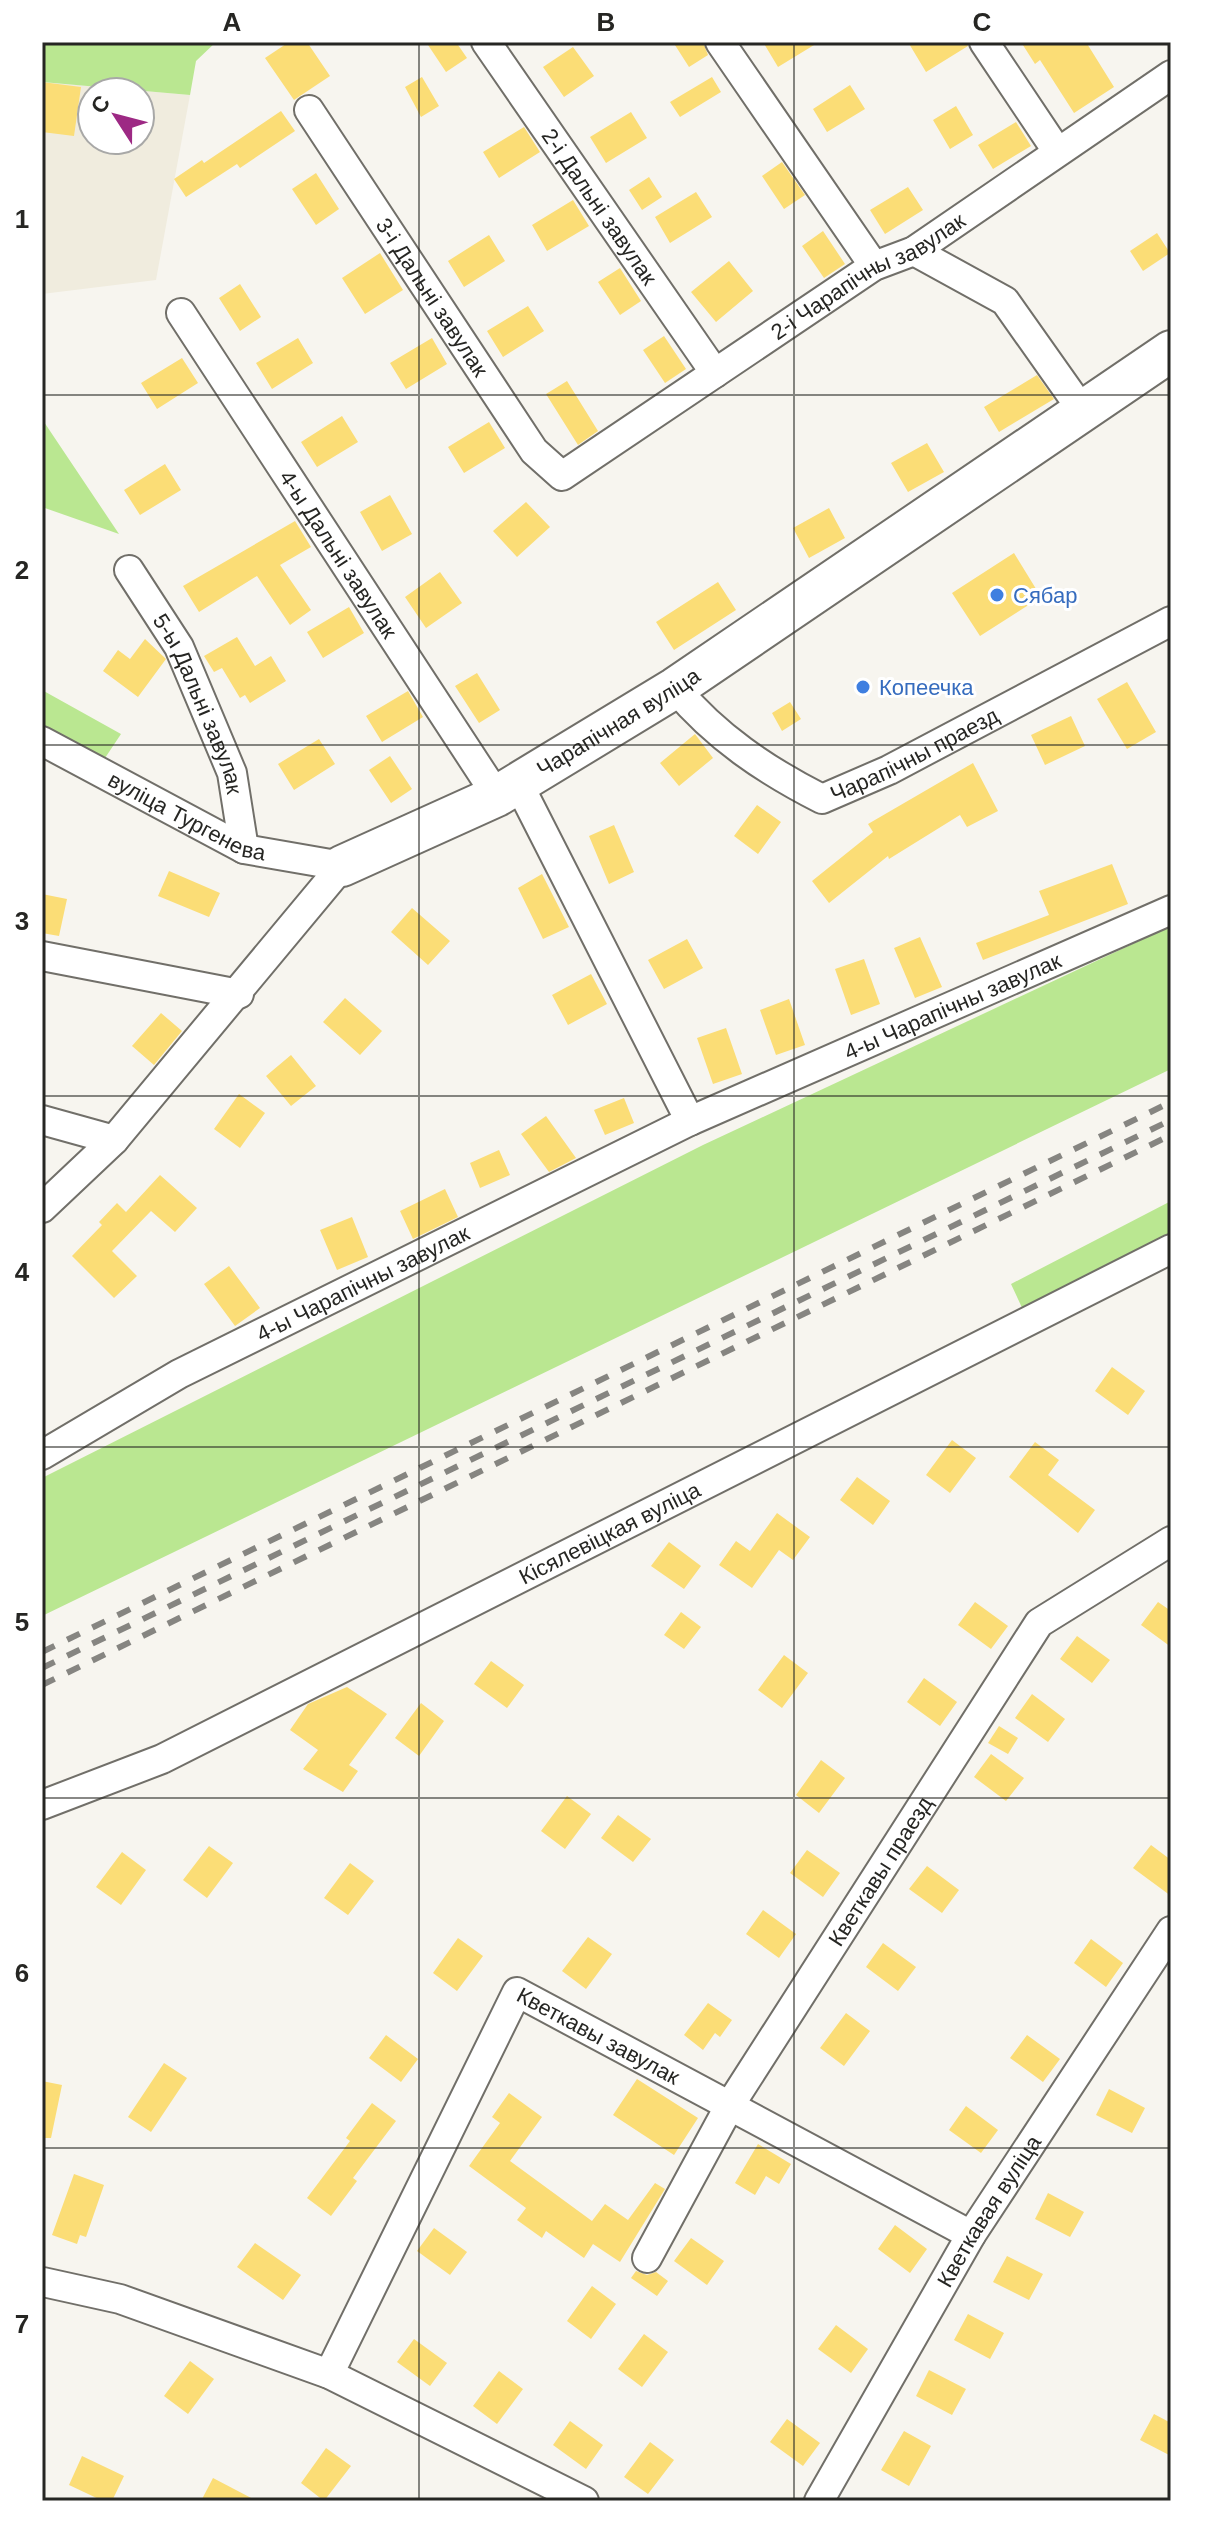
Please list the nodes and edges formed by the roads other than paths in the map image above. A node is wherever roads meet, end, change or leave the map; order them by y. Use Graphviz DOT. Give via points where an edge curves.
graph roads {
  1 [pos="486,42"];
  2 [pos="720,42"];
  3 [pos="984,42"];
  4 [pos="1171,75"];
  5 [pos="309,110"];
  6 [pos="1057,151"];
  7 [pos="914,251"];
  8 [pos="874,266"];
  9 [pos="181,313"];
  10 [pos="1171,351"];
  11 [pos="715,373"];
  12 [pos="1082,410"];
  13 [pos="562,476"];
  14 [pos="129,570"];
  15 [pos="1171,621"];
  16 [pos="675,688"];
  17 [pos="42,741"];
  18 [pos="508,790"];
  19 [pos="244,849"];
  20 [pos="342,866"];
  21 [pos="1171,910"];
  22 [pos="42,956"];
  23 [pos="239,994"];
  24 [pos="42,1120"];
  25 [pos="690,1121"];
  26 [pos="114,1140"];
  27 [pos="42,1208"];
  28 [pos="1171,1249"];
  29 [pos="42,1455"];
  30 [pos="1171,1541"];
  31 [pos="42,1805"];
  32 [pos="1171,1931"];
  33 [pos="730,2105"];
  34 [pos="971,2235"];
  35 [pos="647,2258"];
  36 [pos="42,2281"];
  37 [pos="42,2288"];
  38 [pos="329,2374"];
  39 [pos="584,2501"];
  40 [pos="819,2501"];
  1 -- 11 [label="street, 2-і Дальні завулак"];
  2 -- 8 [label="street"];
  3 -- 6 [label="street"];
  4 -- 6 [label="street, 2-і Чарапічны завулак"];
  5 -- 13 [label="street, 3-і Дальні завулак" via="534,451"];
  6 -- 7 [label="street, 2-і Чарапічны завулак"];
  7 -- 8 [label="street, 2-і Чарапічны завулак"];
  7 -- 12 [label="street" via="1005,301"];
  8 -- 11 [label="street, 2-і Чарапічны завулак"];
  9 -- 18 [label="street, 4-ы Дальні завулак"];
  10 -- 12 [label="street, Чарапічная вуліца"];
  11 -- 13 [label="street, 2-і Чарапічны завулак"];
  12 -- 16 [label="street, Чарапічная вуліца"];
  14 -- 19 [label="street, 5-ы Дальні завулак" via="179,647 232,773"];
  15 -- 16 [label="street, Чарапічны праезд" via="889,770 822,799 773,774 730,743"];
  16 -- 18 [label="street, Чарапічная вуліца"];
  17 -- 19 [label="street, вуліца Тургенева"];
  18 -- 20 [label="street, Чарапічная вуліца"];
  18 -- 25 [label="street"];
  19 -- 20 [label="street, вуліца Тургенева"];
  20 -- 23 [label="street, Чарапічная вуліца"];
  21 -- 25 [label="street, 4-ы Чарапічны завулак"];
  22 -- 23 [label="street"];
  23 -- 26 [label="street, Чарапічная вуліца"];
  24 -- 26 [label="street"];
  25 -- 29 [label="street, 4-ы Чарапічны завулак" via="179,1374"];
  26 -- 27 [label="street, Чарапічная вуліца"];
  28 -- 31 [label="street, Кісялевіцкая вуліца" via="162,1759"];
  30 -- 33 [label="street, Кветкавы праезд" via="1039,1623"];
  32 -- 34 [label="street, Кветкавая вуліца"];
  33 -- 34 [label="street, Кветкавы завулак"];
  33 -- 35 [label="street, Кветкавы праезд"];
  33 -- 38 [label="street, Кветкавы завулак" via="517,1992"];
  34 -- 40 [label="street, Кветкавая вуліца"];
  36 -- 37 [label="street"];
  36 -- 38 [label="street" via="120,2299"];
  38 -- 39 [label="street"];
}
